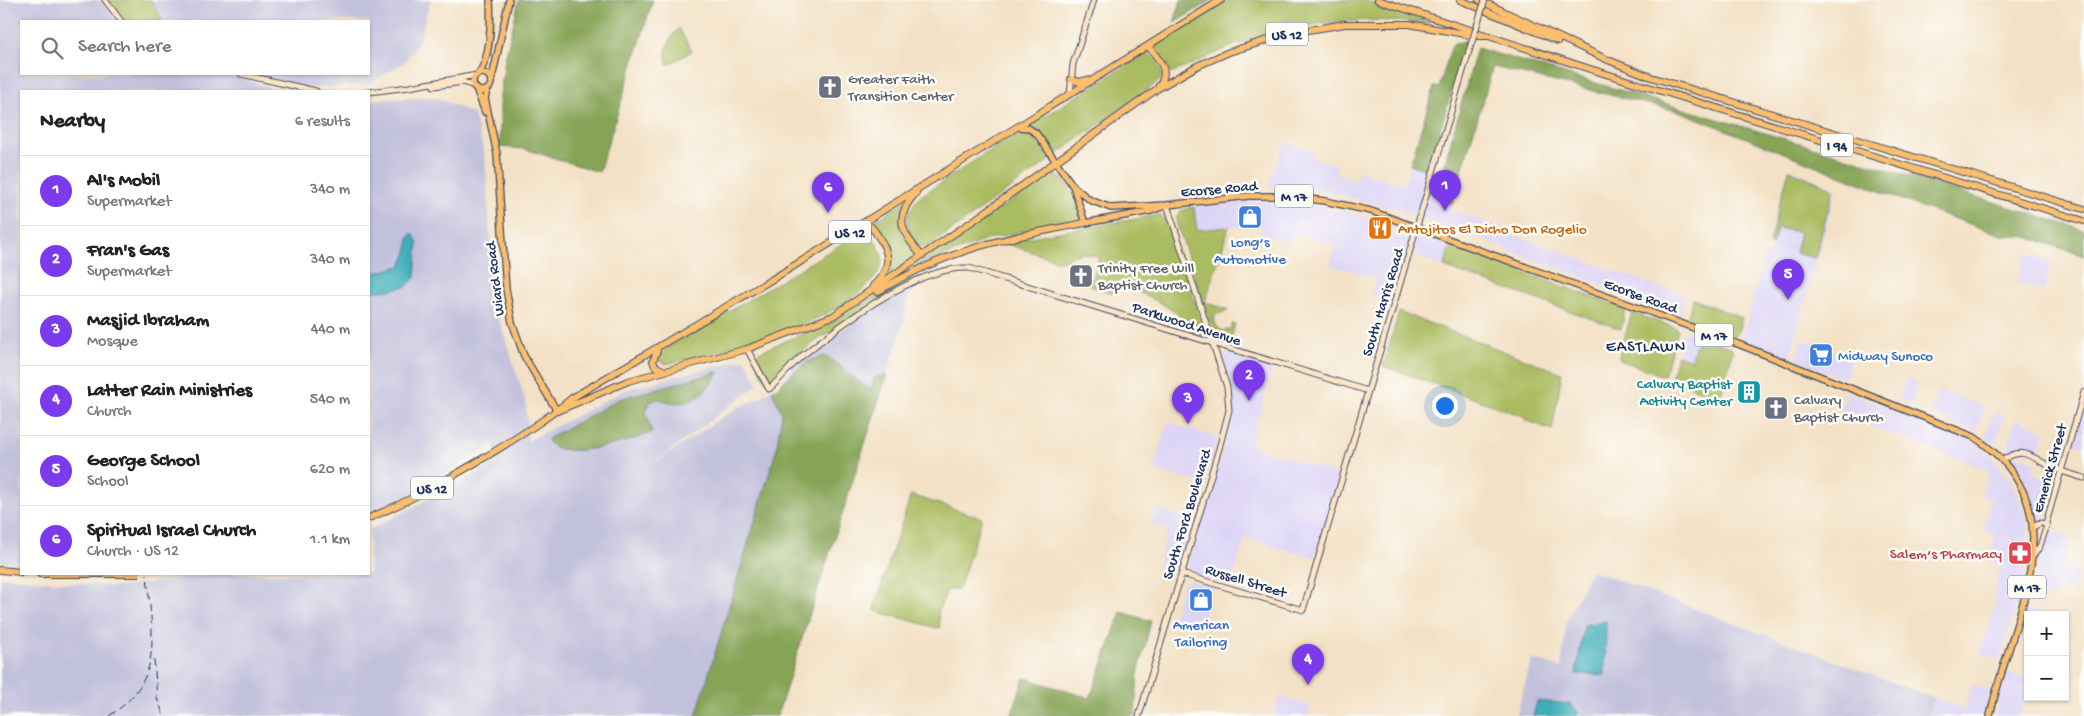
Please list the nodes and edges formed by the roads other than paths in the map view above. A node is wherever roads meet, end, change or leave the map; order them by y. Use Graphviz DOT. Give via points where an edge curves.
graph roads {
  1 [pos="105,0"];
  2 [pos="490,0"];
  3 [pos="509,0"];
  4 [pos="1094,0"];
  5 [pos="1221,0"];
  6 [pos="1378,0"];
  7 [pos="1460,0"];
  8 [pos="1479,0"];
  9 [pos="1484,0"];
  10 [pos="121,20"];
  11 [pos="1490,36"];
  12 [pos="1567,42"];
  13 [pos="1148,46"];
  14 [pos="1136,53"];
  15 [pos="478,74"];
  16 [pos="246,75"];
  17 [pos="1071,77"];
  18 [pos="491,82"];
  19 [pos="409,87"];
  20 [pos="475,87"];
  21 [pos="1157,89"];
  22 [pos="312,90"];
  23 [pos="487,90"];
  24 [pos="370,92"];
  25 [pos="1070,94"];
  26 [pos="1019,127"];
  27 [pos="493,133"];
  28 [pos="1056,161"];
  29 [pos="924,185"];
  30 [pos="1073,185"];
  31 [pos="1167,205"];
  32 [pos="2084,209"];
  33 [pos="2084,221"];
  34 [pos="864,223"];
  35 [pos="1085,223"];
  36 [pos="1417,227"];
  37 [pos="922,255"];
  38 [pos="847,308"];
  39 [pos="664,345"];
  40 [pos="1213,345"];
  41 [pos="747,349"];
  42 [pos="663,370"];
  43 [pos="1368,391"];
  44 [pos="2084,392"];
  45 [pos="557,411"];
  46 [pos="2002,461"];
  47 [pos="2061,471"];
  48 [pos="2084,478"];
  49 [pos="370,518"];
  50 [pos="2046,524"];
  51 [pos="2033,527"];
  52 [pos="2033,556"];
  53 [pos="0,570"];
  54 [pos="20,572"];
  55 [pos="1182,574"];
  56 [pos="1303,610"];
  57 [pos="1139,716"];
  58 [pos="1990,716"];
  1 -- 10 [label="street"];
  2 -- 15 [label="main road" via="486,62"];
  3 -- 18 [label="main road"];
  4 -- 17 [label="street"];
  5 -- 13 [label="highway, US 12"];
  6 -- 11 [label="highway, I 94"];
  7 -- 12 [label="highway" via="1553,40"];
  8 -- 12 [label="highway, I 94"];
  9 -- 36 [label="street, South Harris Road, bridge"];
  11 -- 21 [label="highway, US 12" via="1402,24 1345,24 1314,28 1229,52"];
  11 -- 33 [label="highway, I 94"];
  12 -- 32 [label="highway, I 94" via="1671,83"];
  13 -- 14 [label="highway, US 12 / US 12"];
  13 -- 21 [label="highway" via="1165,72"];
  14 -- 17 [label="highway" via="1083,82"];
  14 -- 25 [label="highway, US 12 / US 12"];
  15 -- 18 [label="main road" via="487,74"];
  15 -- 19 [label="street"];
  15 -- 20 [label="main road" via="473,81"];
  16 -- 22 [label="street"];
  17 -- 25 [label="street"];
  18 -- 23 [label="main road"];
  19 -- 20 [label="street" via="463,82"];
  19 -- 24 [label="street"];
  20 -- 23 [label="main road"];
  20 -- 27 [label="main road, Wiard Road"];
  21 -- 28 [label="highway, US 12"];
  23 -- 27 [label="main road, Wiard Road" via="485,98"];
  25 -- 26 [label="highway, US 12 / US 12"];
  26 -- 28 [label="main road, Ecorse Road / M 17" via="1028,128 1036,134"];
  26 -- 29 [label="highway, US 12 / US 12"];
  27 -- 45 [label="main road, Wiard Road" via="506,289 512,322 524,356"];
  28 -- 30 [label="main road, Ecorse Road / M 17"];
  28 -- 37 [label="highway, US 12 / US 12"];
  29 -- 34 [label="highway, US 12 / US 12"];
  29 -- 37 [label="highway" via="908,203 902,223 906,237"];
  30 -- 31 [label="main road, Ecorse Road / M 17" via="1090,200 1106,207"];
  30 -- 35 [label="main road, Ecorse Road / M 17"];
  31 -- 35 [label="main road, Ecorse Road / M 17" via="1157,210"];
  31 -- 36 [label="main road, Ecorse Road / M 17" via="1249,196 1286,196 1350,205"];
  31 -- 40 [label="street, South Ford Boulevard"];
  34 -- 38 [label="highway" via="871,226 883,243 888,261 880,278"];
  34 -- 39 [label="highway, US 12 / US 12"];
  35 -- 38 [label="highway" via="968,248 928,264"];
  36 -- 43 [label="street, South Harris Road"];
  36 -- 46 [label="main road, Ecorse Road / M 17" via="1958,428 1983,443"];
  37 -- 38 [label="highway, US 12 / US 12"];
  38 -- 41 [label="highway, US 12 / US 12" via="809,327"];
  39 -- 42 [label="highway" via="652,361"];
  39 -- 45 [label="highway, US 12 / US 12" via="572,398"];
  40 -- 41 [label="street, Parkwood Avenue" via="996,275 958,268 921,279 878,302 802,356 769,389"];
  40 -- 43 [label="street, Parkwood Avenue"];
  40 -- 55 [label="street, South Ford Boulevard" via="1227,387 1229,410"];
  41 -- 42 [label="highway, US 12 / US 12"];
  42 -- 45 [label="highway, US 12 / US 12"];
  43 -- 56 [label="street, South Harris Road"];
  44 -- 47 [label="street, Emerick Street"];
  45 -- 49 [label="highway, US 12 / US 12" via="444,482"];
  46 -- 47 [label="street" via="2015,453 2026,454"];
  46 -- 51 [label="main road, Ecorse Road / M 17" via="2023,493"];
  47 -- 48 [label="street"];
  47 -- 50 [label="street, Emerick Street"];
  50 -- 51 [label="street"];
  50 -- 52 [label="street, Emerick Street" via="2040,546"];
  51 -- 52 [label="main road, Ecorse Road / M 17"];
  52 -- 58 [label="main road, Ecorse Road / M 17"];
  53 -- 54 [label="highway"];
  55 -- 56 [label="street, Russell Street"];
  55 -- 57 [label="street, South Ford Boulevard"];
}
